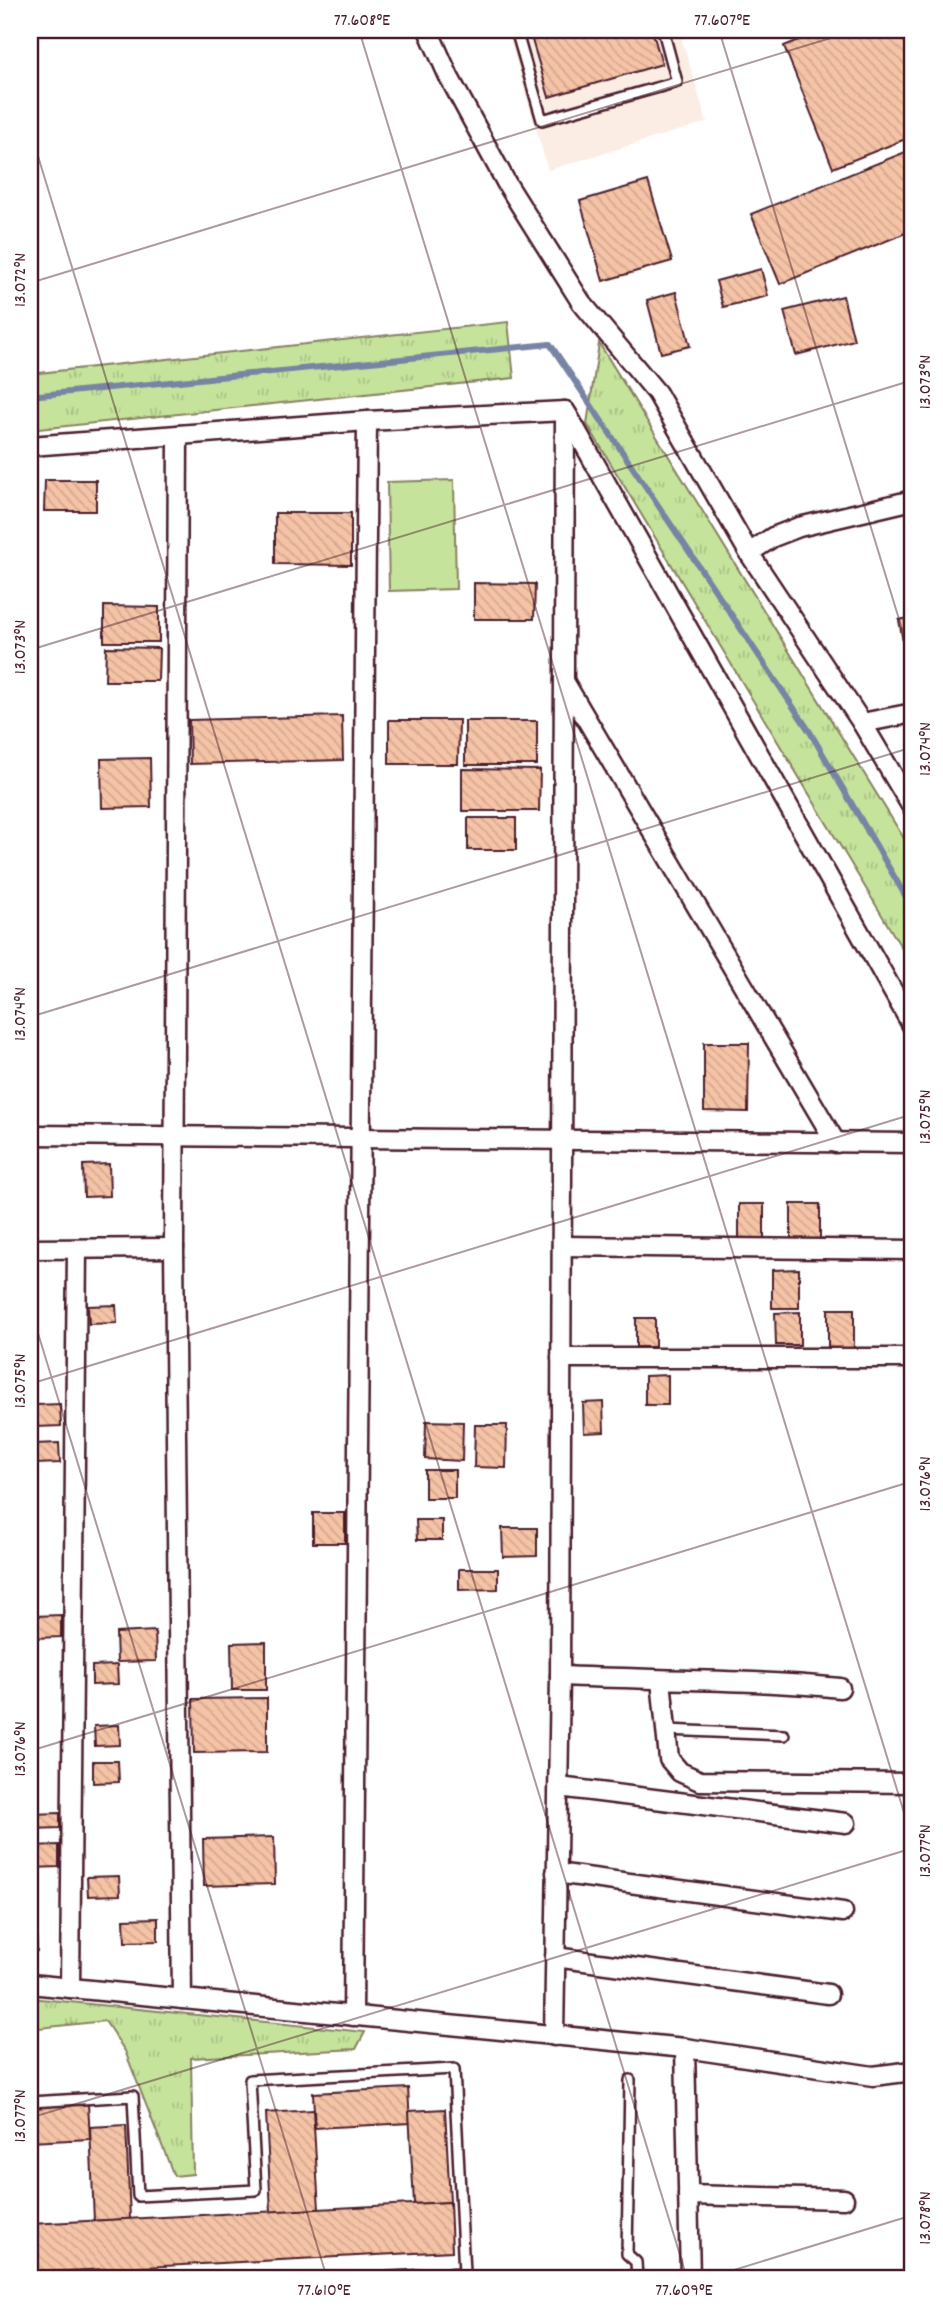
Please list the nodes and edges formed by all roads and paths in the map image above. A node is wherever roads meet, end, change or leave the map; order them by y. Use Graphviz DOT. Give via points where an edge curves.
graph roads {
  1 [pos="428,30"];
  2 [pos="516,30"];
  3 [pos="663,30"];
  4 [pos="565,411"];
  5 [pos="367,421"];
  6 [pos="178,435"];
  7 [pos="30,446"];
  8 [pos="913,500"];
  9 [pos="750,553"];
  10 [pos="564,681"];
  11 [pos="913,713"];
  12 [pos="862,723"];
  13 [pos="913,809"];
  14 [pos="913,1027"];
  15 [pos="30,1135"];
  16 [pos="175,1136"];
  17 [pos="361,1138"];
  18 [pos="562,1140"];
  19 [pos="836,1143"];
  20 [pos="913,1143"];
  21 [pos="562,1246"];
  22 [pos="174,1248"];
  23 [pos="30,1249"];
  24 [pos="77,1249"];
  25 [pos="913,1250"];
  26 [pos="562,1358"];
  27 [pos="913,1358"];
  28 [pos="560,1676"];
  29 [pos="661,1680"];
  30 [pos="840,1688"];
  31 [pos="666,1730"];
  32 [pos="784,1735"];
  33 [pos="913,1783"];
  34 [pos="559,1787"];
  35 [pos="846,1823"];
  36 [pos="556,1873"];
  37 [pos="843,1912"];
  38 [pos="555,1957"];
  39 [pos="30,1984"];
  40 [pos="70,1988"];
  41 [pos="828,1994"];
  42 [pos="182,1999"];
  43 [pos="353,2016"];
  44 [pos="554,2036"];
  45 [pos="685,2049"];
  46 [pos="913,2071"];
  47 [pos="631,2081"];
  48 [pos="30,2102"];
  49 [pos="688,2195"];
  50 [pos="844,2199"];
  51 [pos="374,2278"];
  52 [pos="637,2278"];
  53 [pos="690,2278"];
  1 -- 9 [label="street" via="513,194 581,302 657,393"];
  2 -- 3 [label="lane" via="542,120 677,82"];
  4 -- 5 [label="street"];
  4 -- 10 [label="street"];
  4 -- 14 [label="street"];
  5 -- 6 [label="street"];
  5 -- 17 [label="street"];
  6 -- 7 [label="street"];
  6 -- 16 [label="street"];
  8 -- 9 [label="street" via="799,527"];
  9 -- 12 [label="street"];
  10 -- 18 [label="street"];
  10 -- 19 [label="street"];
  11 -- 12 [label="street"];
  12 -- 13 [label="street"];
  15 -- 16 [label="street"];
  16 -- 17 [label="street"];
  16 -- 22 [label="street"];
  17 -- 18 [label="street"];
  17 -- 43 [label="street"];
  18 -- 19 [label="street"];
  18 -- 21 [label="street"];
  19 -- 20 [label="street"];
  21 -- 25 [label="street"];
  21 -- 26 [label="street"];
  22 -- 24 [label="street"];
  22 -- 42 [label="street"];
  23 -- 24 [label="street"];
  24 -- 40 [label="street"];
  26 -- 27 [label="street"];
  26 -- 28 [label="street"];
  28 -- 29 [label="street"];
  28 -- 34 [label="street"];
  29 -- 30 [label="street"];
  29 -- 31 [label="street"];
  31 -- 32 [label="lane"];
  31 -- 33 [label="street" via="669,1759 680,1772 700,1781"];
  34 -- 35 [label="street"];
  34 -- 36 [label="street"];
  36 -- 37 [label="street"];
  36 -- 38 [label="street"];
  38 -- 41 [label="street"];
  38 -- 44 [label="street"];
  39 -- 40 [label="street"];
  40 -- 42 [label="street"];
  42 -- 43 [label="street"];
  43 -- 44 [label="street"];
  44 -- 45 [label="street"];
  45 -- 46 [label="street" via="873,2076"];
  45 -- 49 [label="street"];
  47 -- 52 [label="lane" via="627,2254 636,2262"];
  48 -- 51 [label="lane" via="133,2096 138,2196 256,2190 250,2080 454,2069 464,2273"];
  49 -- 50 [label="street"];
  49 -- 53 [label="street"];
}
